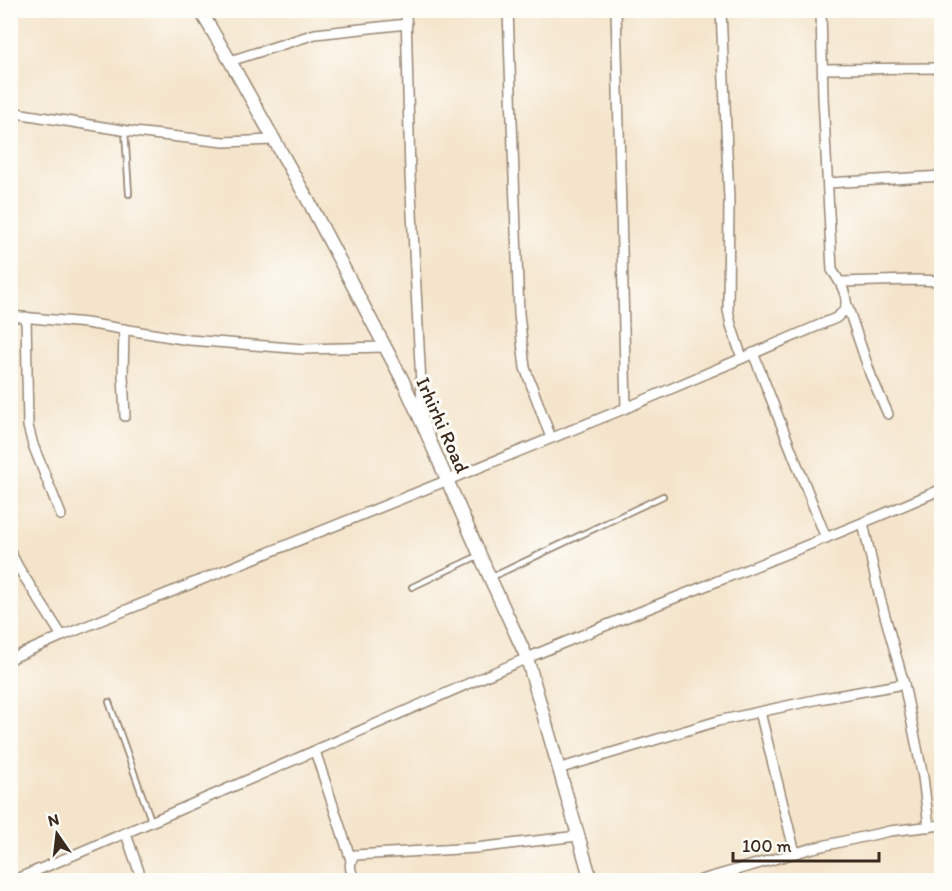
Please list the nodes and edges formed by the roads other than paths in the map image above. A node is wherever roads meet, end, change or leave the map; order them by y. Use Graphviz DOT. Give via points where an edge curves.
graph roads {
  1 [pos="200,10"];
  2 [pos="406,10"];
  3 [pos="508,10"];
  4 [pos="615,10"];
  5 [pos="721,10"];
  6 [pos="821,10"];
  7 [pos="407,24"];
  8 [pos="230,61"];
  9 [pos="942,68"];
  10 [pos="823,69"];
  11 [pos="10,112"];
  12 [pos="125,131"];
  13 [pos="274,140"];
  14 [pos="942,176"];
  15 [pos="828,183"];
  16 [pos="129,194"];
  17 [pos="942,281"];
  18 [pos="840,282"];
  19 [pos="846,302"];
  20 [pos="10,316"];
  21 [pos="26,317"];
  22 [pos="124,329"];
  23 [pos="385,346"];
  24 [pos="753,353"];
  25 [pos="742,358"];
  26 [pos="626,408"];
  27 [pos="888,414"];
  28 [pos="125,416"];
  29 [pos="423,424"];
  30 [pos="551,438"];
  31 [pos="447,481"];
  32 [pos="942,489"];
  33 [pos="663,496"];
  34 [pos="61,515"];
  35 [pos="863,523"];
  36 [pos="826,538"];
  37 [pos="10,551"];
  38 [pos="480,555"];
  39 [pos="490,578"];
  40 [pos="412,587"];
  41 [pos="62,636"];
  42 [pos="527,658"];
  43 [pos="10,659"];
  44 [pos="904,684"];
  45 [pos="109,702"];
  46 [pos="760,712"];
  47 [pos="315,751"];
  48 [pos="558,769"];
  49 [pos="152,823"];
  50 [pos="942,825"];
  51 [pos="929,826"];
  52 [pos="126,834"];
  53 [pos="578,836"];
  54 [pos="795,853"];
  55 [pos="351,860"];
  56 [pos="14,880"];
  57 [pos="142,880"];
  58 [pos="354,880"];
  59 [pos="591,880"];
  60 [pos="700,880"];
  1 -- 8 [label="street, Irhirhi Road"];
  2 -- 7 [label="street"];
  3 -- 30 [label="street" via="519,314 525,368"];
  4 -- 26 [label="street"];
  5 -- 25 [label="street" via="729,199 728,310"];
  6 -- 10 [label="street"];
  7 -- 8 [label="street" via="315,34"];
  7 -- 29 [label="street"];
  8 -- 13 [label="street, Irhirhi Road"];
  9 -- 10 [label="street"];
  10 -- 15 [label="street"];
  11 -- 12 [label="street"];
  12 -- 13 [label="street" via="224,142"];
  12 -- 16 [label="lane"];
  13 -- 23 [label="street, Irhirhi Road"];
  14 -- 15 [label="street"];
  15 -- 18 [label="street" via="832,270"];
  17 -- 18 [label="street"];
  18 -- 19 [label="street"];
  19 -- 24 [label="street" via="844,312 836,318"];
  19 -- 27 [label="street"];
  20 -- 21 [label="street"];
  21 -- 22 [label="street"];
  21 -- 34 [label="street" via="28,426"];
  22 -- 23 [label="street" via="189,340 303,349"];
  22 -- 28 [label="street"];
  23 -- 29 [label="street, Irhirhi Road"];
  24 -- 25 [label="street"];
  24 -- 36 [label="street"];
  25 -- 26 [label="street"];
  26 -- 30 [label="street"];
  29 -- 31 [label="street, Irhirhi Road"];
  30 -- 31 [label="street"];
  31 -- 38 [label="street, Irhirhi Road"];
  31 -- 41 [label="street"];
  32 -- 35 [label="street"];
  33 -- 39 [label="lane"];
  35 -- 36 [label="street"];
  35 -- 44 [label="street"];
  36 -- 42 [label="street"];
  37 -- 41 [label="street"];
  38 -- 39 [label="street, Irhirhi Road"];
  38 -- 40 [label="lane"];
  39 -- 42 [label="street, Irhirhi Road"];
  41 -- 43 [label="street"];
  42 -- 47 [label="street"];
  42 -- 48 [label="street, Irhirhi Road"];
  44 -- 46 [label="street"];
  44 -- 51 [label="street"];
  45 -- 49 [label="lane"];
  46 -- 48 [label="street"];
  46 -- 54 [label="street"];
  47 -- 49 [label="street"];
  47 -- 55 [label="street"];
  48 -- 53 [label="street, Irhirhi Road"];
  49 -- 52 [label="street"];
  50 -- 51 [label="street"];
  51 -- 54 [label="street"];
  52 -- 56 [label="street"];
  52 -- 57 [label="street"];
  53 -- 55 [label="street" via="476,848 355,855"];
  53 -- 59 [label="street, Irhirhi Road"];
  54 -- 60 [label="street"];
  55 -- 58 [label="street"];
}
